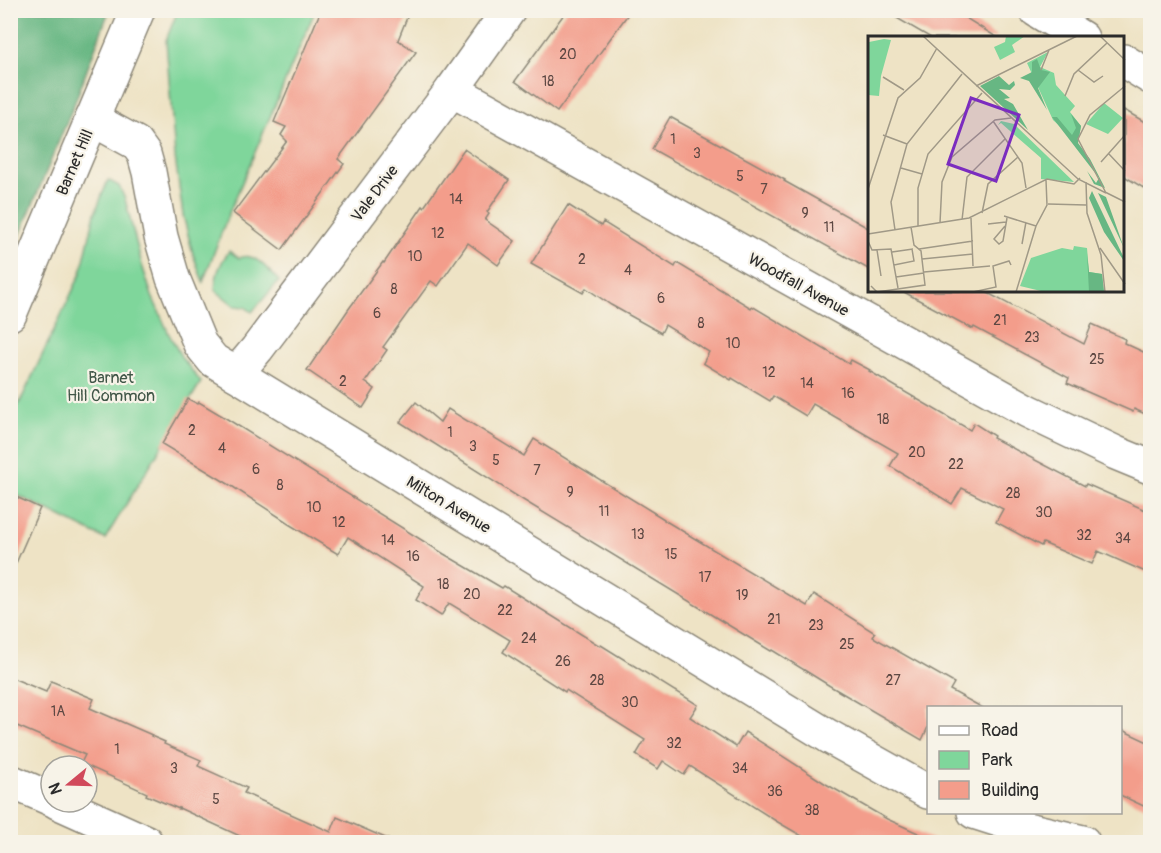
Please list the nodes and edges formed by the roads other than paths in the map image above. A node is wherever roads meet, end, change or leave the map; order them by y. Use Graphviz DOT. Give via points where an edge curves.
graph roads {
  1 [pos="138,10"];
  2 [pos="509,10"];
  3 [pos="1036,10"];
  4 [pos="1079,36"];
  5 [pos="1125,62"];
  6 [pos="1150,77"];
  7 [pos="452,90"];
  8 [pos="92,119"];
  9 [pos="10,314"];
  10 [pos="237,374"];
  11 [pos="1150,467"];
  12 [pos="10,781"];
  13 [pos="927,791"];
  14 [pos="39,794"];
  15 [pos="83,814"];
  16 [pos="977,814"];
  17 [pos="146,843"];
  18 [pos="1083,843"];
  1 -- 8 [label="street, Barnet Hill"];
  2 -- 7 [label="street, Vale Drive"];
  3 -- 4 [label="street"];
  5 -- 6 [label="street"];
  7 -- 10 [label="street, Vale Drive"];
  7 -- 11 [label="street, Woodfall Avenue" via="1028,411"];
  8 -- 9 [label="street, Barnet Hill"];
  8 -- 10 [label="street, Milton Avenue" via="136,142 144,154 161,237 189,318 200,344 213,360"];
  10 -- 13 [label="street, Milton Avenue" via="828,736"];
  12 -- 14 [label="street"];
  15 -- 17 [label="street"];
  16 -- 18 [label="street"];
}
